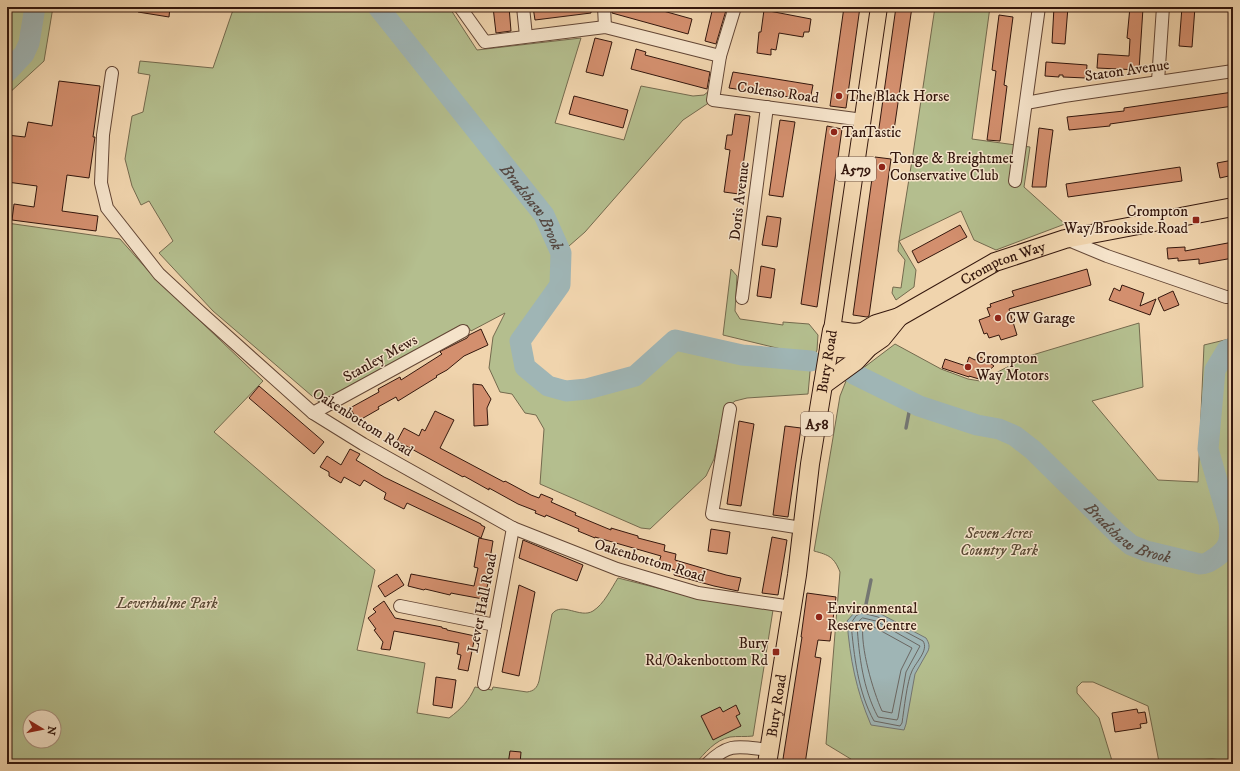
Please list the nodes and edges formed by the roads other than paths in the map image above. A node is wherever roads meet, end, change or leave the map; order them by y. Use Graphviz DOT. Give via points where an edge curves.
graph roads {
  1 [pos="460,7"];
  2 [pos="523,7"];
  3 [pos="604,7"];
  4 [pos="735,7"];
  5 [pos="879,7"];
  6 [pos="1039,7"];
  7 [pos="1163,7"];
  8 [pos="604,27"];
  9 [pos="526,36"];
  10 [pos="720,56"];
  11 [pos="1233,71"];
  12 [pos="112,73"];
  13 [pos="1158,82"];
  14 [pos="1026,103"];
  15 [pos="767,107"];
  16 [pos="863,120"];
  17 [pos="1015,181"];
  18 [pos="1233,206"];
  19 [pos="1065,238"];
  20 [pos="1233,297"];
  21 [pos="742,298"];
  22 [pos="899,317"];
  23 [pos="463,331"];
  24 [pos="830,339"];
  25 [pos="869,347"];
  26 [pos="823,385"];
  27 [pos="730,409"];
  28 [pos="313,413"];
  29 [pos="513,528"];
  30 [pos="802,528"];
  31 [pos="400,606"];
  32 [pos="792,607"];
  33 [pos="494,625"];
  34 [pos="484,684"];
  35 [pos="768,757"];
  36 [pos="707,764"];
  1 -- 9 [label="street" via="484,42"];
  2 -- 9 [label="street"];
  3 -- 8 [label="street"];
  4 -- 10 [label="street"];
  5 -- 16 [label="main road, Bury Road / A579"];
  6 -- 14 [label="street"];
  7 -- 13 [label="street"];
  8 -- 9 [label="street"];
  8 -- 10 [label="street"];
  10 -- 15 [label="street, Colenso Road" via="713,100"];
  11 -- 13 [label="street, Staton Avenue"];
  12 -- 28 [label="street, Oakenbottom Road" via="103,135 101,183 107,208 159,274"];
  13 -- 14 [label="street, Staton Avenue"];
  14 -- 17 [label="street"];
  15 -- 16 [label="street, Colenso Road"];
  15 -- 21 [label="street, Doris Avenue"];
  16 -- 24 [label="main road, Bury Road / A579"];
  18 -- 19 [label="highway, Crompton Way"];
  19 -- 20 [label="street" via="1121,261 1226,297"];
  19 -- 22 [label="highway, Crompton Way" via="995,262"];
  22 -- 24 [label="highway, Crompton Way" via="858,333"];
  22 -- 25 [label="highway, Crompton Way" via="882,338"];
  23 -- 28 [label="street, Stanley Mews"];
  24 -- 25 [label="highway" via="851,349"];
  24 -- 26 [label="highway, Bury Road / A58"];
  25 -- 26 [label="highway, Crompton Way" via="856,361"];
  26 -- 30 [label="highway, Bury Road / A58"];
  27 -- 30 [label="street" via="712,514"];
  28 -- 29 [label="street, Oakenbottom Road" via="362,444"];
  29 -- 32 [label="street, Oakenbottom Road" via="617,569 698,593"];
  29 -- 33 [label="street, Lever Hall Road"];
  30 -- 32 [label="highway, Bury Road / A58"];
  31 -- 33 [label="street"];
  32 -- 35 [label="highway, Bury Road / A58"];
  33 -- 34 [label="street, Lever Hall Road"];
  35 -- 36 [label="street" via="741,747 728,748"];
}
